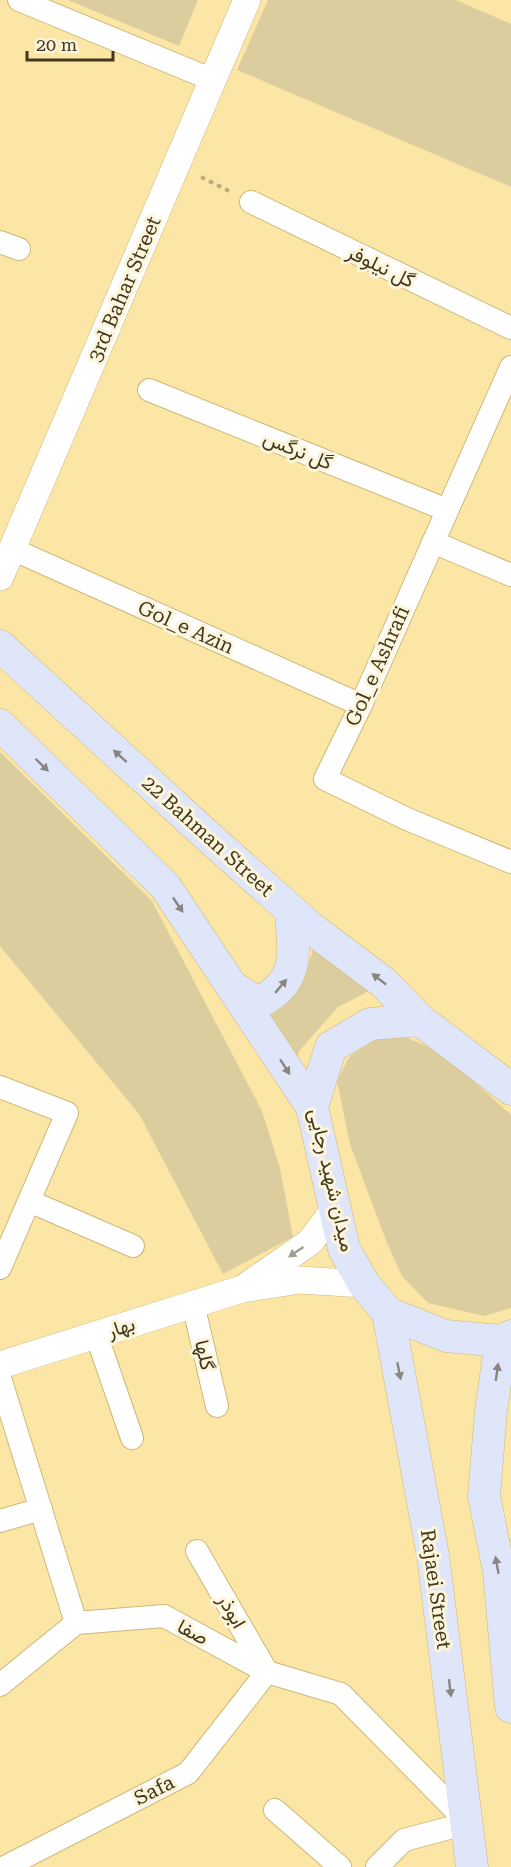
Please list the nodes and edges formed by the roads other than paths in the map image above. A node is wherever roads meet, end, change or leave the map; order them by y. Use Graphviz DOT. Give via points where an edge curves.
graph roads {
  1 [pos="19,0"];
  2 [pos="247,0"];
  3 [pos="213,80"];
  4 [pos="251,202"];
  5 [pos="511,328"];
  6 [pos="511,367"];
  7 [pos="149,390"];
  8 [pos="447,510"];
  9 [pos="433,542"];
  10 [pos="12,549"];
  11 [pos="511,575"];
  12 [pos="0,577"];
  13 [pos="0,646"];
  14 [pos="360,705"];
  15 [pos="0,725"];
  16 [pos="511,862"];
  17 [pos="291,910"];
  18 [pos="233,987"];
  19 [pos="420,1020"];
  20 [pos="0,1087"];
  21 [pos="511,1089"];
  22 [pos="312,1107"];
  23 [pos="29,1201"];
  24 [pos="336,1209"];
  25 [pos="133,1246"];
  26 [pos="0,1268"];
  27 [pos="364,1284"];
  28 [pos="242,1289"];
  29 [pos="193,1304"];
  30 [pos="388,1313"];
  31 [pos="96,1335"];
  32 [pos="506,1339"];
  33 [pos="0,1365"];
  34 [pos="0,1378"];
  35 [pos="217,1406"];
  36 [pos="501,1414"];
  37 [pos="132,1438"];
  38 [pos="41,1509"];
  39 [pos="0,1521"];
  40 [pos="197,1551"];
  41 [pos="76,1623"];
  42 [pos="267,1672"];
  43 [pos="0,1685"];
  44 [pos="511,1707"];
  45 [pos="275,1810"];
  46 [pos="468,1823"];
  47 [pos="43,1858"];
  48 [pos="5,1867"];
  49 [pos="340,1867"];
  50 [pos="376,1867"];
  51 [pos="472,1867"];
  1 -- 3 [label="street"];
  2 -- 3 [label="street, 3rd Bahar Street"];
  3 -- 10 [label="street, 3rd Bahar Street"];
  4 -- 5 [label="street, گل نیلوفر"];
  6 -- 8 [label="street, Gol_e Ashrafi"];
  7 -- 8 [label="street, گل نرگس"];
  8 -- 9 [label="street, Gol_e Ashrafi"];
  9 -- 11 [label="street"];
  9 -- 14 [label="street, Gol_e Ashrafi"];
  10 -- 12 [label="street, 3rd Bahar Street"];
  10 -- 14 [label="street, Gol_e Azin"];
  17 -- 13 [label="main road, 22 Bahman Street, one-way"];
  14 -- 16 [label="street, Gol_e Ashrafi" via="325,779 407,819"];
  15 -- 18 [label="main road, one-way" via="165,886"];
  18 -- 17 [label="main road, one-way" via="257,1003 272,996 287,979 294,955"];
  19 -- 17 [label="main road, 22 Bahman Street, one-way" via="384,983"];
  18 -- 22 [label="main road, one-way"];
  19 -- 21 [label="main road"];
  19 -- 22 [label="main road, میدان شهید رجایی" via="370,1024 331,1047"];
  20 -- 23 [label="street" via="67,1113"];
  22 -- 24 [label="main road, میدان شهید رجایی"];
  23 -- 25 [label="street"];
  23 -- 26 [label="street"];
  24 -- 27 [label="main road, میدان شهید رجایی" via="344,1249"];
  24 -- 28 [label="street, one-way" via="310,1242"];
  27 -- 28 [label="street" via="300,1280"];
  27 -- 30 [label="main road, میدان شهید رجایی"];
  28 -- 29 [label="street, بهار"];
  29 -- 31 [label="street, بهار"];
  29 -- 35 [label="street, گلها"];
  30 -- 32 [label="main road, میدان شهید رجایی" via="446,1336"];
  30 -- 46 [label="main road, Rajaei Street, one-way" via="433,1556"];
  31 -- 33 [label="street, بهار"];
  31 -- 37 [label="street"];
  36 -- 32 [label="main road, one-way"];
  34 -- 38 [label="street"];
  44 -- 36 [label="main road, one-way" via="499,1571 484,1496"];
  38 -- 39 [label="street"];
  38 -- 41 [label="street"];
  40 -- 42 [label="street, ابوذر"];
  41 -- 42 [label="street, صفا" via="164,1616"];
  41 -- 43 [label="street"];
  42 -- 46 [label="street, صفا" via="341,1694"];
  42 -- 47 [label="street, Safa" via="188,1773"];
  45 -- 49 [label="street"];
  46 -- 50 [label="street" via="404,1840"];
  46 -- 51 [label="main road, Rajaei Street"];
  47 -- 48 [label="street, Safa"];
}
